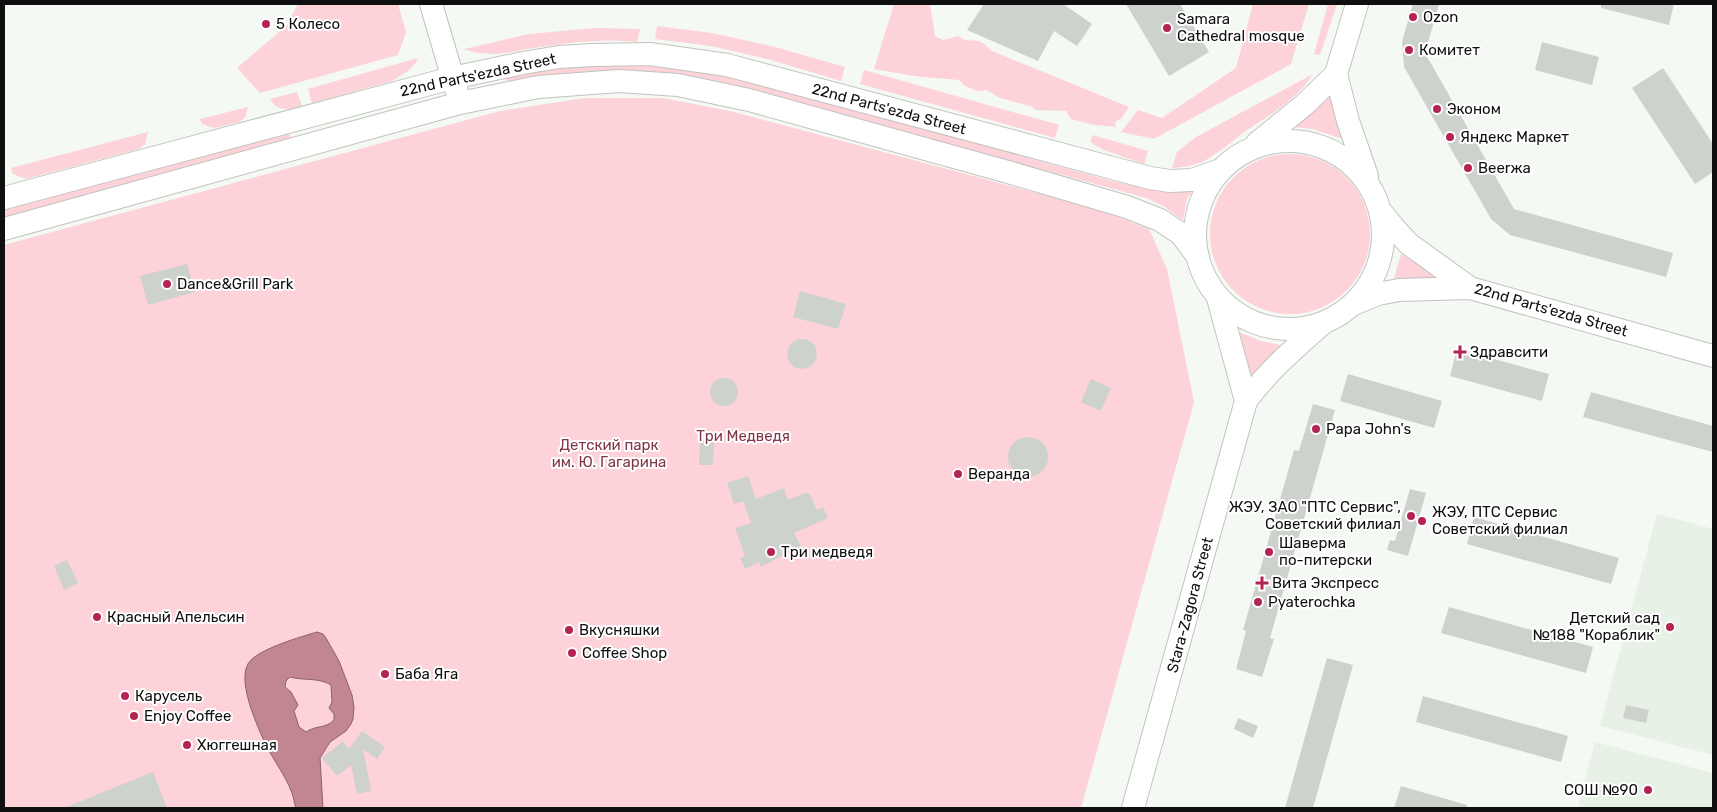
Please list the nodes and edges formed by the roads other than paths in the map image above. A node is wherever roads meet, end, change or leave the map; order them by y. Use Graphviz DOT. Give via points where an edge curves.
graph roads {
  1 [pos="431,4"];
  2 [pos="1358,4"];
  3 [pos="1336,74"];
  4 [pos="452,78"];
  5 [pos="460,103"];
  6 [pos="338,108"];
  7 [pos="293,120"];
  8 [pos="344,135"];
  9 [pos="1258,143"];
  10 [pos="300,147"];
  11 [pos="1218,171"];
  12 [pos="1370,184"];
  13 [pos="4,198"];
  14 [pos="1382,213"];
  15 [pos="4,229"];
  16 [pos="1198,257"];
  17 [pos="1470,288"];
  18 [pos="1218,298"];
  19 [pos="1355,304"];
  20 [pos="1322,324"];
  21 [pos="1713,356"];
  22 [pos="1246,401"];
  23 [pos="1133,808"];
  1 -- 4 [label="street"];
  2 -- 3 [label="street"];
  3 -- 9 [label="street"];
  3 -- 12 [label="street"];
  4 -- 5 [label="street"];
  4 -- 6 [label="street, 22nd Parts'ezda Street"];
  4 -- 11 [label="street, 22nd Parts'ezda Street" via="559,57 650,54 727,65 1150,178 1192,180"];
  5 -- 8 [label="street, 22nd Parts'ezda Street"];
  5 -- 16 [label="street, 22nd Parts'ezda Street" via="538,87 619,81 678,85 713,92 1127,207 1160,220 1181,234"];
  6 -- 7 [label="street, 22nd Parts'ezda Street"];
  6 -- 8 [label="street"];
  7 -- 10 [label="street"];
  7 -- 13 [label="street, 22nd Parts'ezda Street"];
  8 -- 10 [label="street, 22nd Parts'ezda Street"];
  9 -- 11 [label="street"];
  9 -- 12 [label="street" via="1289,139 1317,144 1347,160"];
  10 -- 15 [label="street, 22nd Parts'ezda Street"];
  11 -- 16 [label="street" via="1203,195 1196,224"];
  12 -- 14 [label="street"];
  14 -- 17 [label="street, 22nd Parts'ezda Street" via="1410,244"];
  14 -- 19 [label="street" via="1384,246 1372,281"];
  16 -- 18 [label="street"];
  17 -- 19 [label="street" via="1399,290 1378,294"];
  17 -- 21 [label="street, 22nd Parts'ezda Street"];
  18 -- 20 [label="street" via="1232,311 1255,324 1286,330"];
  18 -- 22 [label="street"];
  19 -- 20 [label="street"];
  20 -- 22 [label="street, Stara-Zagora Street" via="1278,363"];
  22 -- 23 [label="street, Stara-Zagora Street"];
}
